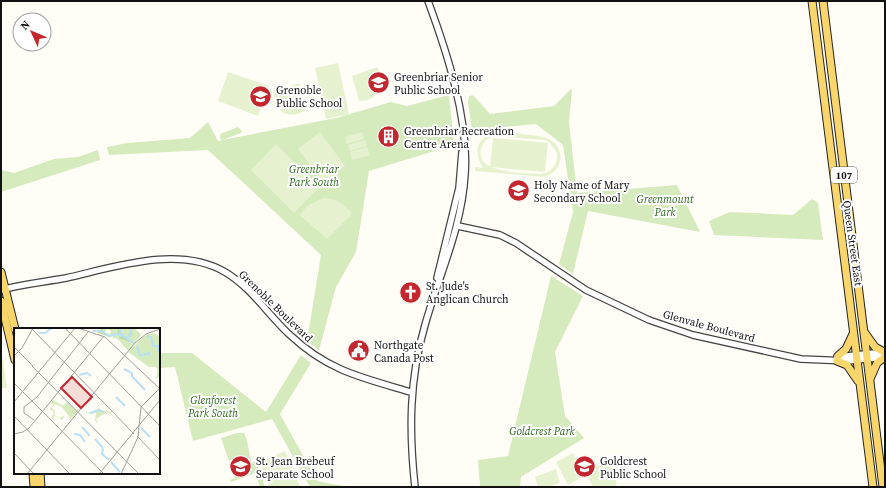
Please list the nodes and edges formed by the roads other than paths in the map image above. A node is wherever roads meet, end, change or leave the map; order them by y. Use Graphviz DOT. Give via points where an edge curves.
graph roads {
  1 [pos="428,1"];
  2 [pos="812,1"];
  3 [pos="823,1"];
  4 [pos="463,136"];
  5 [pos="458,226"];
  6 [pos="1,272"];
  7 [pos="3,290"];
  8 [pos="1,301"];
  9 [pos="432,301"];
  10 [pos="15,328"];
  11 [pos="854,332"];
  12 [pos="864,332"];
  13 [pos="885,354"];
  14 [pos="14,356"];
  15 [pos="867,356"];
  16 [pos="857,357"];
  17 [pos="836,359"];
  18 [pos="870,379"];
  19 [pos="860,385"];
  20 [pos="411,392"];
  21 [pos="33,474"];
  22 [pos="40,474"];
  23 [pos="34,487"];
  24 [pos="41,487"];
  25 [pos="415,487"];
  26 [pos="873,487"];
  27 [pos="883,487"];
  1 -- 4 [label="street" via="457,92"];
  2 -- 11 [label="main road, Queen Street East / 107"];
  3 -- 12 [label="main road, Queen Street East / 107"];
  4 -- 5 [label="street" via="465,174"];
  4 -- 9 [label="street" via="459,188"];
  5 -- 9 [label="street"];
  5 -- 17 [label="street, Glenvale Boulevard" via="500,235 586,290 649,320 694,335 794,358"];
  6 -- 7 [label="main road"];
  7 -- 10 [label="main road"];
  7 -- 20 [label="street, Grenoble Boulevard" via="126,265 172,258 190,260 225,272 239,282 290,336 318,358 339,370"];
  8 -- 14 [label="main road"];
  9 -- 20 [label="street" via="417,355"];
  11 -- 16 [label="main road, Queen Street East / 107"];
  11 -- 17 [label="main road" via="847,347"];
  12 -- 13 [label="main road" via="875,347"];
  12 -- 15 [label="main road, Queen Street East / 107"];
  13 -- 15 [label="street, Glenvale Boulevard"];
  13 -- 18 [label="main road" via="877,363"];
  15 -- 16 [label="street, Glenvale Boulevard"];
  15 -- 18 [label="main road, Queen Street East / 107"];
  16 -- 17 [label="street, Glenvale Boulevard"];
  16 -- 19 [label="main road, Queen Street East / 107"];
  17 -- 19 [label="main road" via="850,369"];
  18 -- 27 [label="main road, Queen Street East / 107"];
  19 -- 26 [label="main road, Queen Street East / 107"];
  20 -- 25 [label="street" via="410,422"];
  21 -- 23 [label="main road"];
  22 -- 24 [label="main road"];
}
